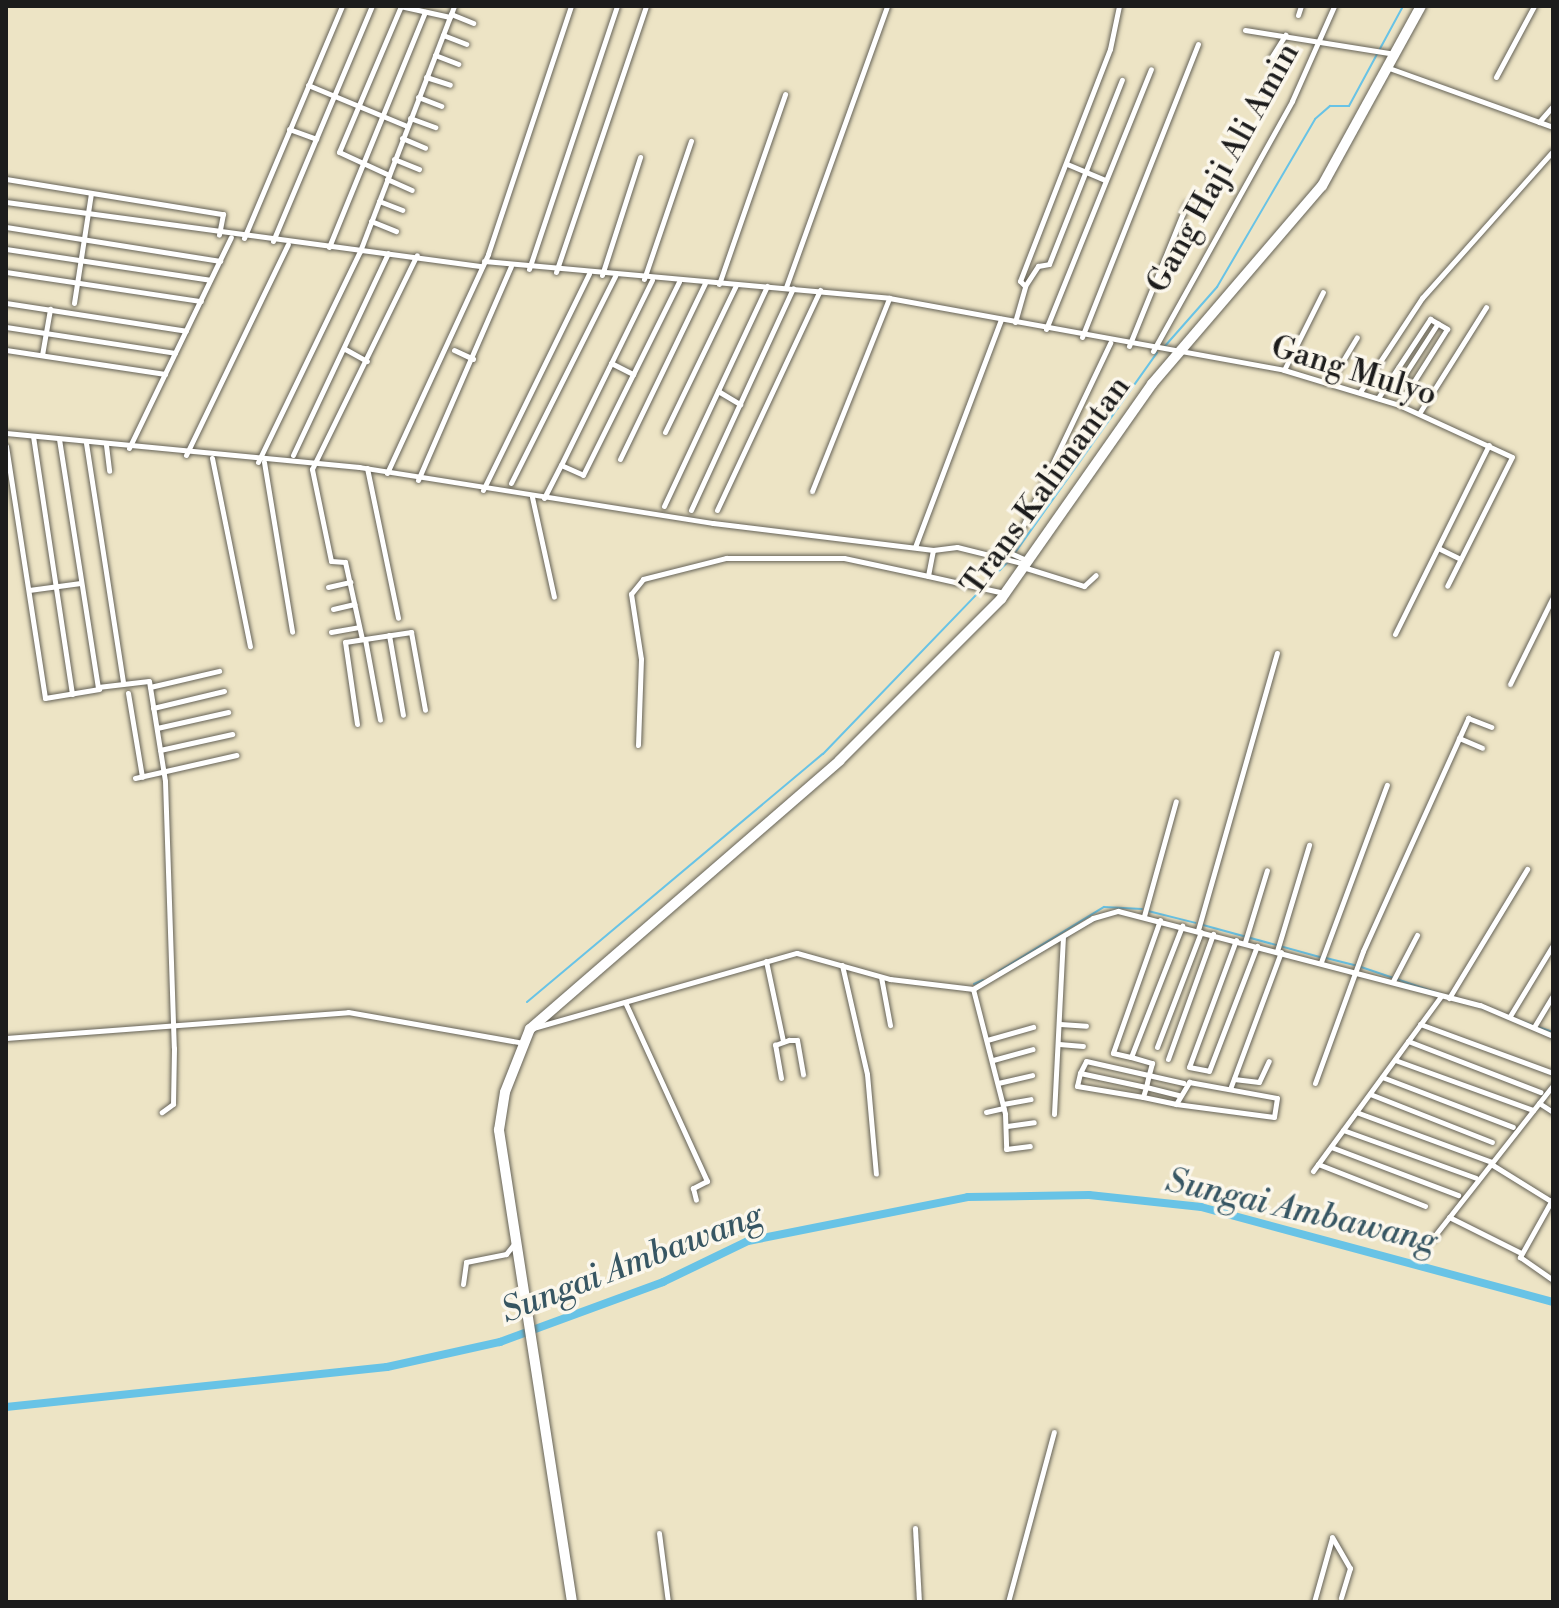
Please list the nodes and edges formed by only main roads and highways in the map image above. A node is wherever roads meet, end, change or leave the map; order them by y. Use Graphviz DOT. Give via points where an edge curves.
graph roads {
  1 [pos="1421,6"];
  2 [pos="572,1602"];
  1 -- 2 [label="highway, Trans Kalimantan" via="1310,203 1177,356 1005,593 840,760 530,1029 499,1114 514,1244"];
}
